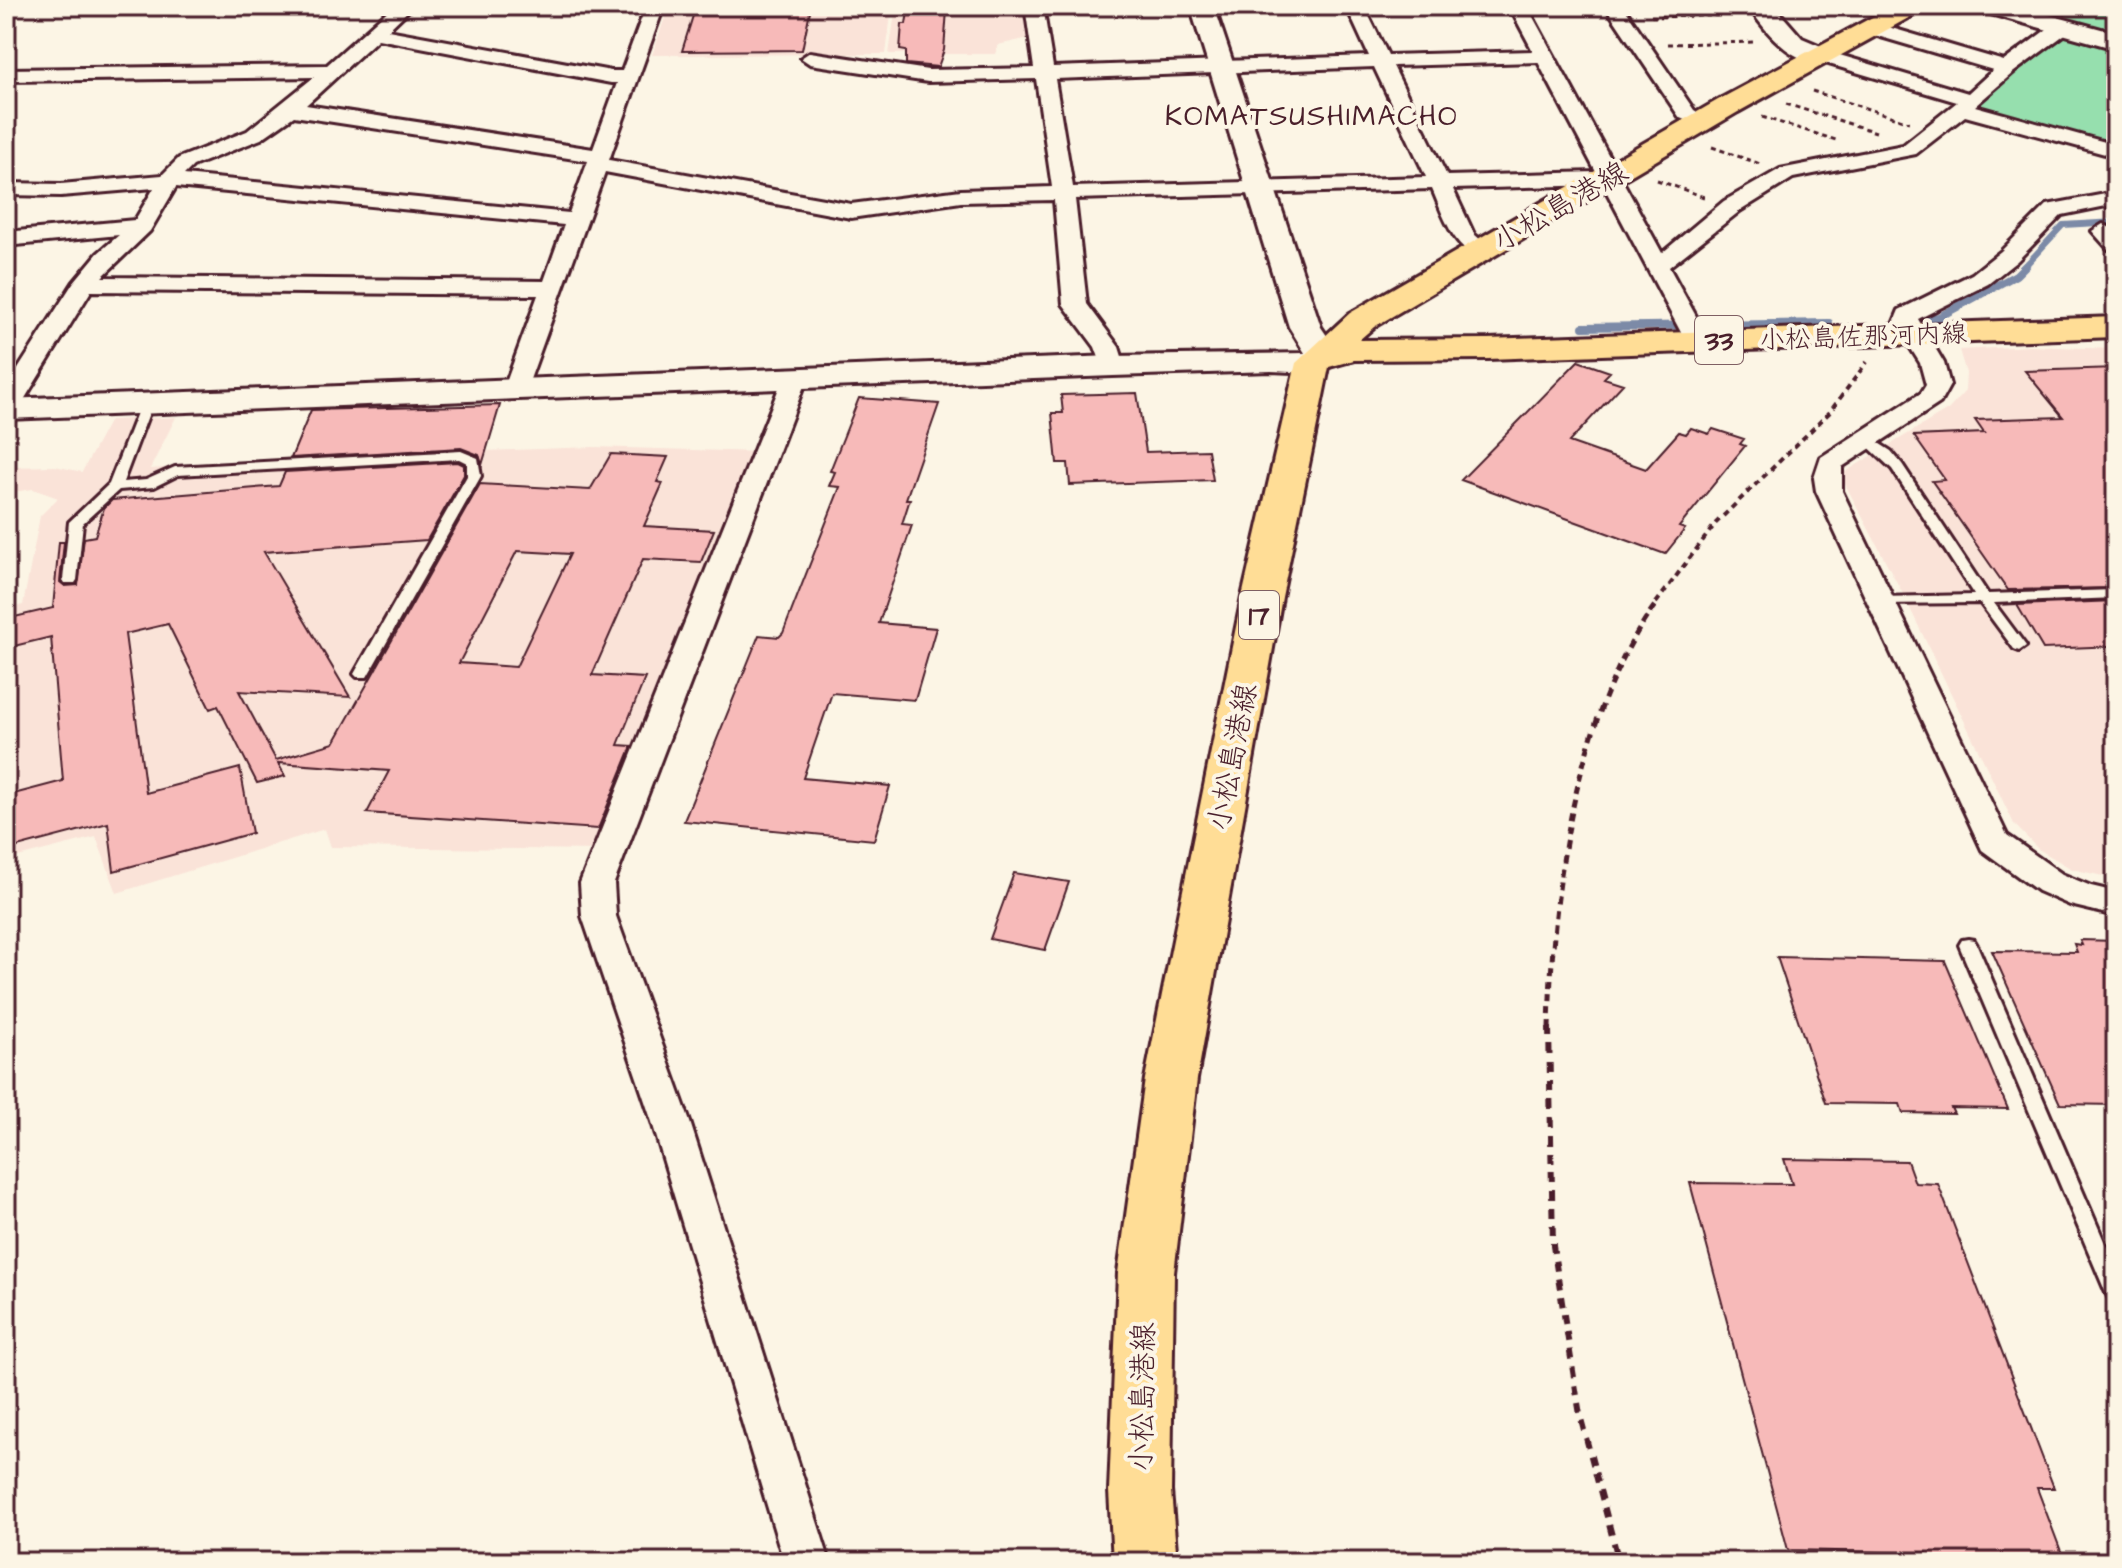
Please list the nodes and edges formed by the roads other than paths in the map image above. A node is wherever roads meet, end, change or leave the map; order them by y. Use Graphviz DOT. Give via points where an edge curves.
graph roads {
  1 [pos="404,6"];
  2 [pos="655,6"];
  3 [pos="1034,6"];
  4 [pos="1202,6"];
  5 [pos="1355,6"];
  6 [pos="1518,6"];
  7 [pos="1912,6"];
  8 [pos="1989,6"];
  9 [pos="1764,10"];
  10 [pos="1618,12"];
  11 [pos="1871,28"];
  12 [pos="2061,28"];
  13 [pos="374,33"];
  14 [pos="2116,41"];
  15 [pos="1805,48"];
  16 [pos="1543,56"];
  17 [pos="810,58"];
  18 [pos="1383,62"];
  19 [pos="1221,68"];
  20 [pos="2007,68"];
  21 [pos="330,71"];
  22 [pos="1045,74"];
  23 [pos="6,75"];
  24 [pos="629,77"];
  25 [pos="1967,104"];
  26 [pos="1727,107"];
  27 [pos="290,109"];
  28 [pos="2116,151"];
  29 [pos="599,161"];
  30 [pos="1617,174"];
  31 [pos="167,180"];
  32 [pos="1440,182"];
  33 [pos="1260,188"];
  34 [pos="6,189"];
  35 [pos="1064,194"];
  36 [pos="2116,198"];
  37 [pos="576,220"];
  38 [pos="142,226"];
  39 [pos="6,239"];
  40 [pos="1482,251"];
  41 [pos="1654,263"];
  42 [pos="85,284"];
  43 [pos="552,288"];
  44 [pos="2116,327"];
  45 [pos="1691,330"];
  46 [pos="1913,335"];
  47 [pos="1318,359"];
  48 [pos="1113,366"];
  49 [pos="795,378"];
  50 [pos="515,391"];
  51 [pos="146,405"];
  52 [pos="6,408"];
  53 [pos="1866,439"];
  54 [pos="115,486"];
  55 [pos="70,580"];
  56 [pos="2114,594"];
  57 [pos="1984,599"];
  58 [pos="1880,601"];
  59 [pos="2019,646"];
  60 [pos="362,674"];
  61 [pos="2116,904"];
  62 [pos="1968,945"];
  63 [pos="2116,1293"];
  64 [pos="807,1562"];
  65 [pos="1145,1562"];
  1 -- 13 [label="street"];
  2 -- 24 [label="street"];
  3 -- 22 [label="street"];
  4 -- 19 [label="street"];
  5 -- 18 [label="street"];
  6 -- 16 [label="street"];
  7 -- 11 [label="main road, 小松島港線"];
  8 -- 12 [label="street"];
  9 -- 15 [label="street"];
  10 -- 26 [label="street" via="1687,114"];
  11 -- 15 [label="main road, 小松島港線"];
  11 -- 20 [label="street"];
  12 -- 14 [label="street"];
  12 -- 20 [label="street"];
  13 -- 21 [label="street"];
  13 -- 24 [label="street"];
  15 -- 25 [label="street"];
  15 -- 26 [label="main road, 小松島港線"];
  16 -- 18 [label="street"];
  16 -- 30 [label="street"];
  17 -- 22 [label="street" via="928,76"];
  18 -- 19 [label="street"];
  18 -- 32 [label="street"];
  19 -- 22 [label="street"];
  19 -- 33 [label="street"];
  20 -- 25 [label="street"];
  21 -- 23 [label="street"];
  21 -- 27 [label="street"];
  22 -- 35 [label="street"];
  24 -- 29 [label="street"];
  25 -- 28 [label="street"];
  25 -- 41 [label="street" via="1909,150 1787,173 1732,206 1666,261"];
  26 -- 30 [label="main road, 小松島港線"];
  27 -- 29 [label="street"];
  27 -- 31 [label="street" via="254,135 186,162"];
  29 -- 35 [label="street" via="851,211 961,196"];
  29 -- 37 [label="street"];
  30 -- 32 [label="street"];
  30 -- 40 [label="main road, 小松島港線"];
  30 -- 41 [label="street"];
  31 -- 34 [label="street" via="61,190"];
  31 -- 37 [label="street"];
  31 -- 38 [label="street"];
  32 -- 33 [label="street"];
  32 -- 40 [label="street" via="1465,237"];
  33 -- 35 [label="street"];
  33 -- 47 [label="street"];
  35 -- 48 [label="street" via="1075,304 1111,350"];
  36 -- 46 [label="street" via="2055,210 1980,279 1907,315"];
  37 -- 43 [label="street"];
  38 -- 39 [label="street"];
  38 -- 42 [label="street"];
  40 -- 47 [label="main road, 小松島港線" via="1362,320"];
  41 -- 45 [label="street"];
  42 -- 43 [label="street"];
  42 -- 52 [label="street"];
  43 -- 50 [label="street"];
  44 -- 46 [label="main road, 小松島佐那河内線 / 33"];
  45 -- 46 [label="main road, 小松島佐那河内線 / 33"];
  45 -- 47 [label="main road, 小松島佐那河内線 / 33" via="1488,349 1354,350"];
  46 -- 53 [label="street" via="1932,363 1938,385 1931,398"];
  47 -- 48 [label="street"];
  47 -- 65 [label="main road, 小松島港線 / 17" via="1262,597 1171,1079 1146,1273 1140,1491"];
  48 -- 49 [label="street"];
  49 -- 50 [label="street"];
  49 -- 64 [label="street" via="597,883 599,916 671,1122"];
  50 -- 51 [label="street"];
  51 -- 52 [label="street"];
  51 -- 54 [label="lane"];
  53 -- 57 [label="lane" via="1897,467"];
  53 -- 58 [label="street" via="1830,463 1827,478"];
  54 -- 55 [label="lane" via="76,522"];
  54 -- 60 [label="lane" via="149,484 175,471 461,455 473,461 474,476"];
  56 -- 57 [label="lane"];
  57 -- 58 [label="lane"];
  57 -- 59 [label="lane"];
  58 -- 61 [label="street" via="1994,842 2023,868 2060,889"];
  62 -- 63 [label="lane"];
}
